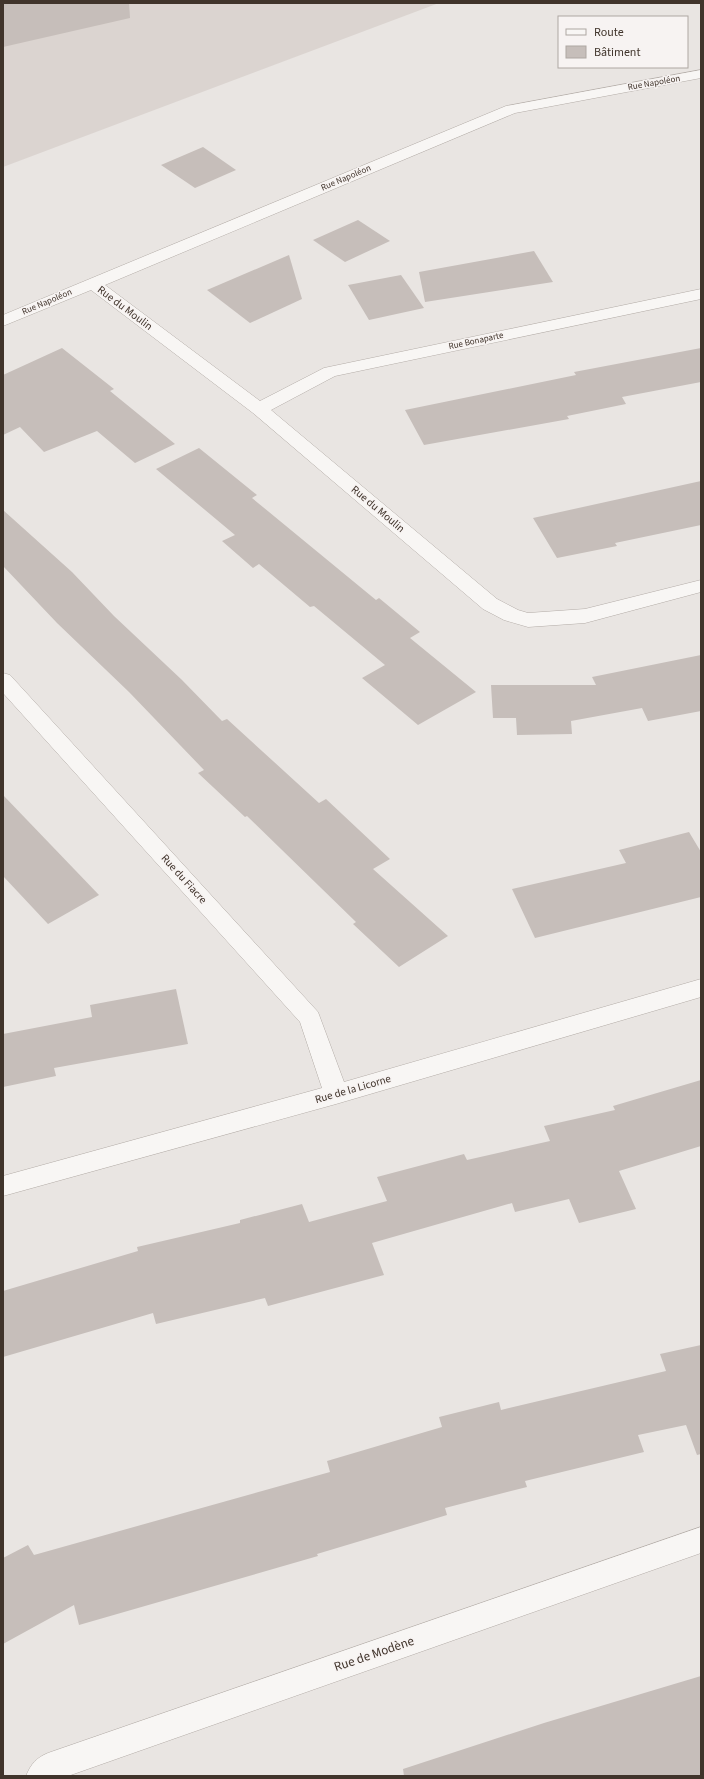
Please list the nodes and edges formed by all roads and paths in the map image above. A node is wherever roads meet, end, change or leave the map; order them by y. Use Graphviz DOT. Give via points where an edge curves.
graph roads {
  1 [pos="701,74"];
  2 [pos="92,283"];
  3 [pos="701,294"];
  4 [pos="3,321"];
  5 [pos="259,409"];
  6 [pos="701,586"];
  7 [pos="3,680"];
  8 [pos="701,988"];
  9 [pos="336,1094"];
  10 [pos="3,1186"];
  11 [pos="701,1540"];
  12 [pos="44,1772"];
  1 -- 2 [label="street, Rue Napoléon" via="511,109"];
  2 -- 4 [label="street, Rue Napoléon"];
  2 -- 5 [label="street, Rue du Moulin"];
  3 -- 5 [label="street, Rue Bonaparte" via="330,372"];
  5 -- 6 [label="street, Rue du Moulin" via="490,604 511,615 528,620 585,616"];
  7 -- 9 [label="street, Rue du Fiacre" via="310,1018"];
  8 -- 9 [label="street, Rue de la Licorne"];
  9 -- 10 [label="street, Rue de la Licorne"];
  11 -- 12 [label="street, Rue de Modène"];
}
